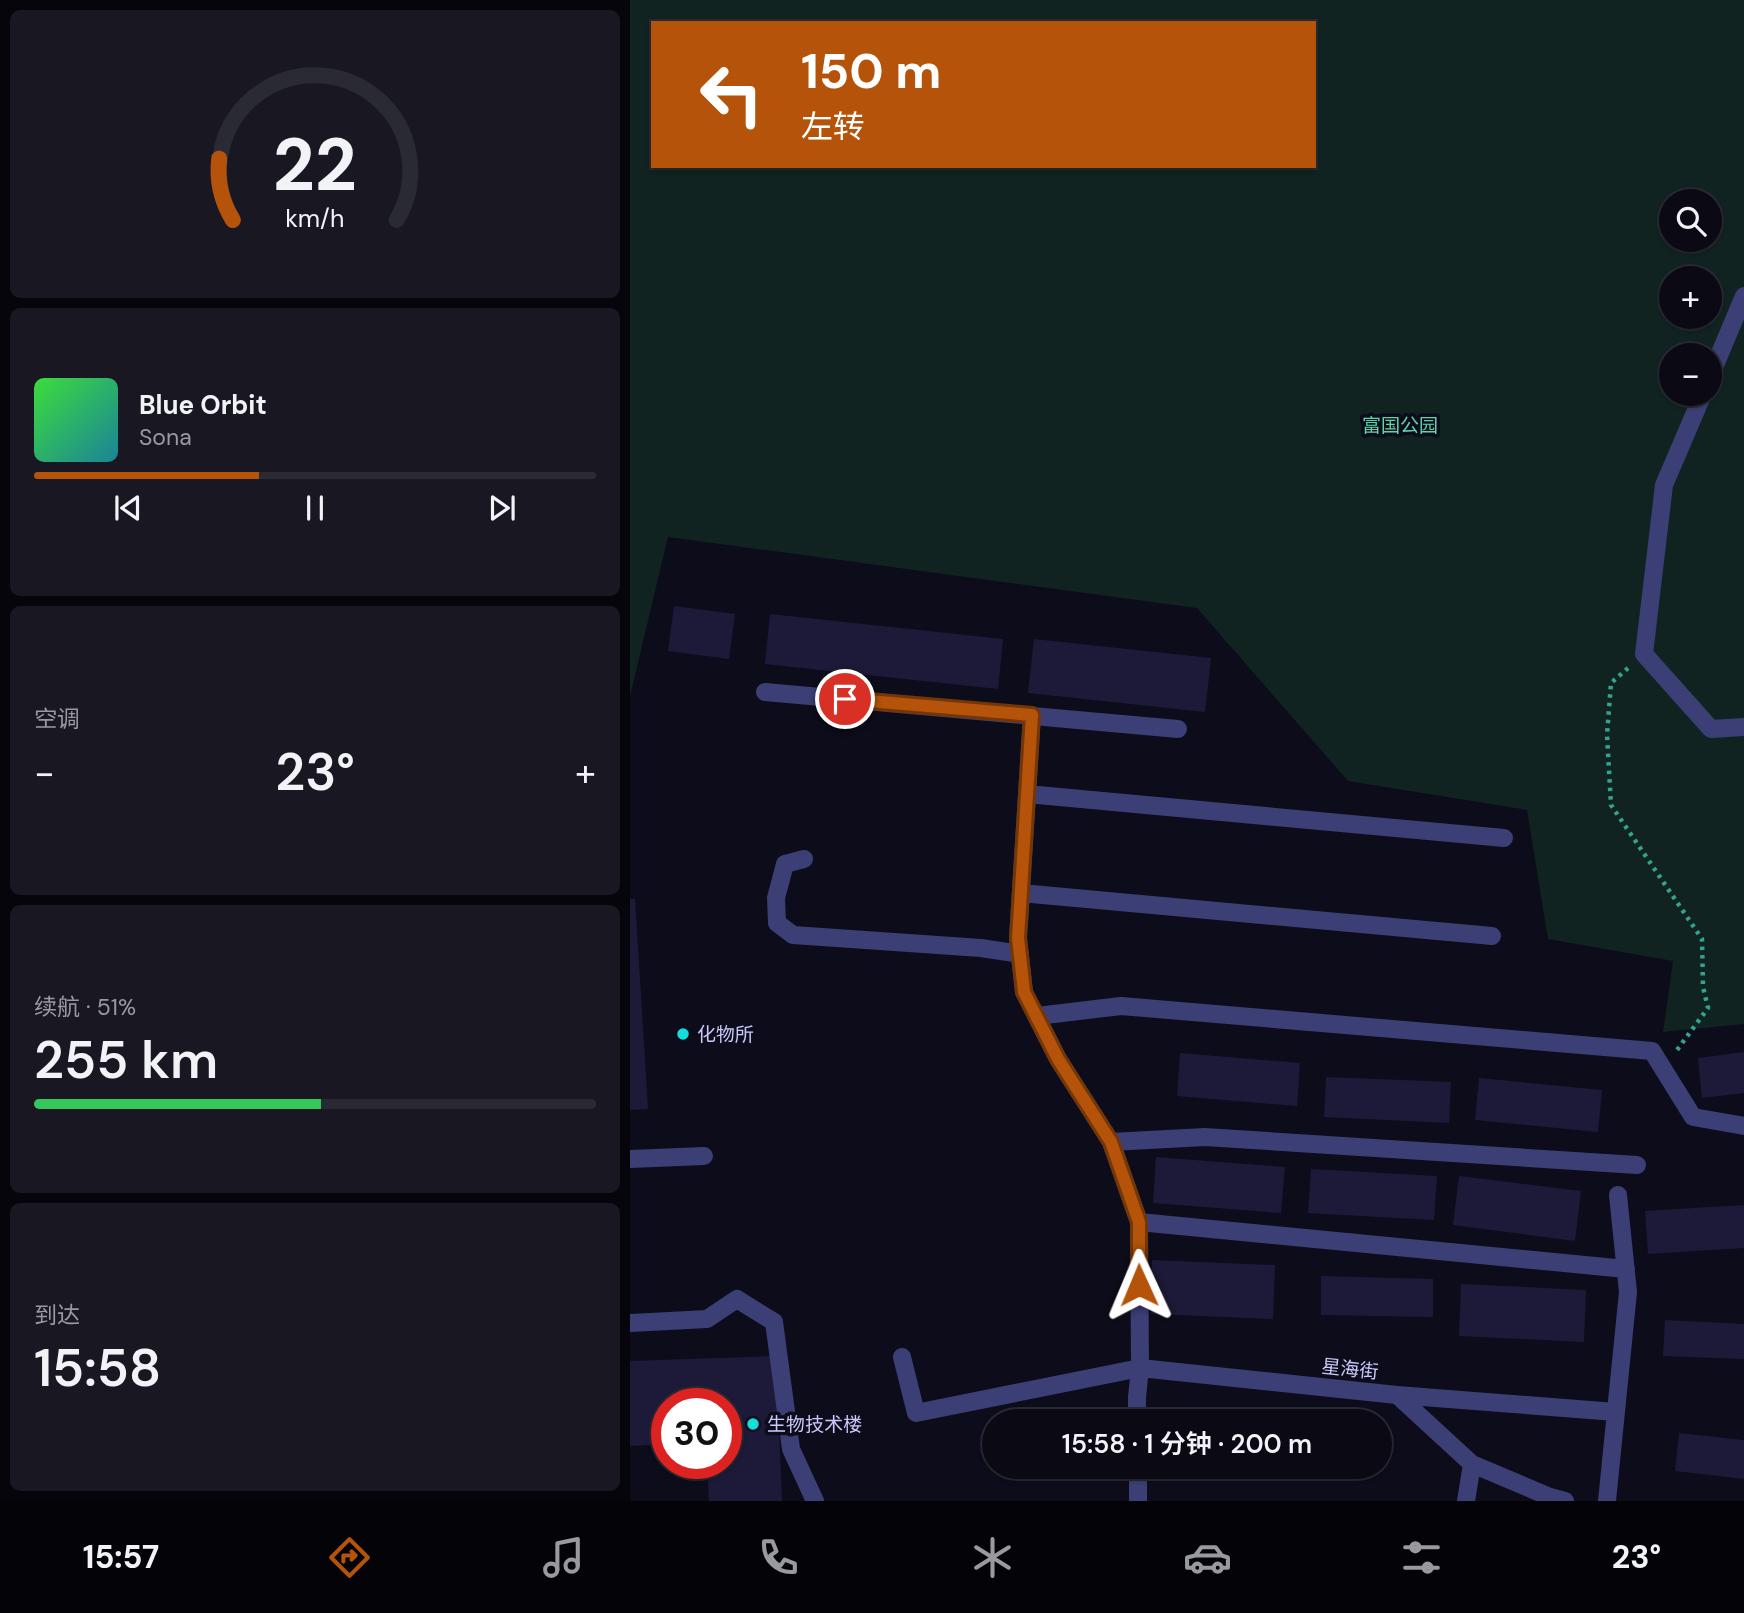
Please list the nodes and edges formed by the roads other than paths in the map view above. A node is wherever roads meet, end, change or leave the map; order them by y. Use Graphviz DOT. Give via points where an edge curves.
graph roads {
  1 [pos="1744,296"];
  2 [pos="1722,348"];
  3 [pos="1698,406"];
  4 [pos="765,692"];
  5 [pos="1032,715"];
  6 [pos="1744,727"];
  7 [pos="1178,729"];
  8 [pos="1027,794"];
  9 [pos="1504,838"];
  10 [pos="804,859"];
  11 [pos="1021,893"];
  12 [pos="1492,936"];
  13 [pos="1020,954"];
  14 [pos="1037,1016"];
  15 [pos="1744,1126"];
  16 [pos="1111,1142"];
  17 [pos="704,1156"];
  18 [pos="630,1159"];
  19 [pos="1637,1165"];
  20 [pos="1618,1195"];
  21 [pos="1139,1222"];
  22 [pos="1626,1269"];
  23 [pos="630,1323"];
  24 [pos="902,1357"];
  25 [pos="1140,1368"];
  26 [pos="1397,1395"];
  27 [pos="1138,1409"];
  28 [pos="1616,1412"];
  29 [pos="1472,1464"];
  30 [pos="1138,1479"];
  31 [pos="815,1501"];
  32 [pos="1138,1501"];
  33 [pos="1466,1501"];
  34 [pos="1565,1501"];
  35 [pos="1607,1501"];
  1 -- 2 [label="street"];
  3 -- 6 [label="street" via="1664,485 1644,654 1711,729"];
  4 -- 5 [label="street"];
  5 -- 7 [label="street"];
  5 -- 8 [label="street"];
  8 -- 9 [label="street"];
  8 -- 11 [label="street"];
  10 -- 13 [label="street" via="785,864 776,898 777,923 793,935"];
  11 -- 12 [label="street"];
  11 -- 13 [label="street"];
  13 -- 14 [label="street" via="1024,992"];
  14 -- 15 [label="street" via="1121,1006 1652,1051 1693,1117"];
  14 -- 16 [label="street" via="1058,1059"];
  16 -- 19 [label="street" via="1206,1137"];
  16 -- 21 [label="street"];
  17 -- 18 [label="street"];
  20 -- 22 [label="street"];
  21 -- 22 [label="street"];
  21 -- 25 [label="street"];
  22 -- 28 [label="street" via="1628,1292"];
  23 -- 31 [label="street" via="707,1320 737,1298 774,1322 791,1449"];
  24 -- 25 [label="street, 星海街" via="916,1413"];
  25 -- 26 [label="street, 星海街"];
  25 -- 27 [label="street"];
  26 -- 28 [label="street"];
  26 -- 29 [label="street, 星海街"];
  28 -- 35 [label="street"];
  29 -- 33 [label="street"];
  29 -- 34 [label="street, 星海街"];
  30 -- 32 [label="street"];
}
